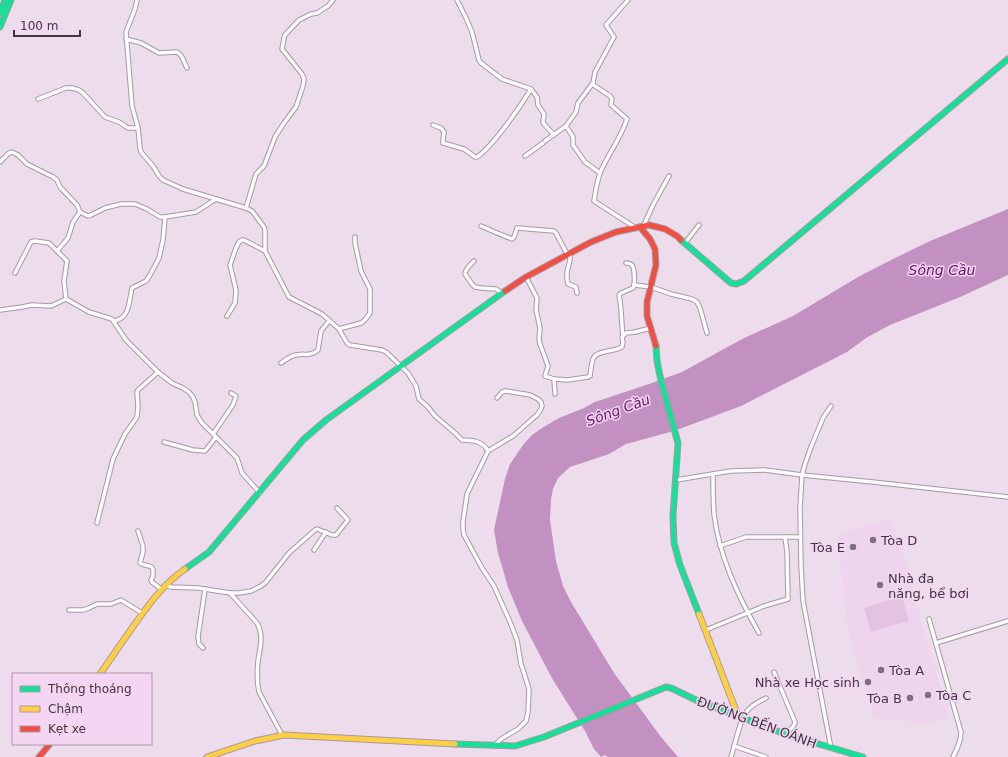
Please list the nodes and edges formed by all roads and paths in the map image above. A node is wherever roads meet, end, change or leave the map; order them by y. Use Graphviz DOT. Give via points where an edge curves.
graph roads {
  1 [pos="5,0"];
  2 [pos="11,0"];
  3 [pos="137,0"];
  4 [pos="333,0"];
  5 [pos="456,0"];
  6 [pos="628,0"];
  7 [pos="0,13"];
  8 [pos="0,27"];
  9 [pos="126,39"];
  10 [pos="1008,59"];
  11 [pos="187,68"];
  12 [pos="592,84"];
  13 [pos="531,89"];
  14 [pos="38,99"];
  15 [pos="433,125"];
  16 [pos="566,126"];
  17 [pos="138,128"];
  18 [pos="554,135"];
  19 [pos="525,156"];
  20 [pos="0,162"];
  21 [pos="600,173"];
  22 [pos="669,176"];
  23 [pos="216,199"];
  24 [pos="246,208"];
  25 [pos="80,212"];
  26 [pos="165,217"];
  27 [pos="700,225"];
  28 [pos="481,226"];
  29 [pos="639,227"];
  30 [pos="355,237"];
  31 [pos="685,243"];
  32 [pos="57,251"];
  33 [pos="265,251"];
  34 [pos="569,254"];
  35 [pos="474,262"];
  36 [pos="626,263"];
  37 [pos="15,273"];
  38 [pos="526,277"];
  39 [pos="634,285"];
  40 [pos="651,287"];
  41 [pos="502,293"];
  42 [pos="577,293"];
  43 [pos="66,299"];
  44 [pos="0,310"];
  45 [pos="227,316"];
  46 [pos="114,321"];
  47 [pos="329,321"];
  48 [pos="651,328"];
  49 [pos="339,329"];
  50 [pos="707,333"];
  51 [pos="623,335"];
  52 [pos="281,363"];
  53 [pos="400,366"];
  54 [pos="158,372"];
  55 [pos="554,379"];
  56 [pos="231,393"];
  57 [pos="555,394"];
  58 [pos="497,398"];
  59 [pos="831,406"];
  60 [pos="215,436"];
  61 [pos="164,442"];
  62 [pos="488,451"];
  63 [pos="713,474"];
  64 [pos="802,475"];
  65 [pos="676,480"];
  66 [pos="260,493"];
  67 [pos="1008,497"];
  68 [pos="337,508"];
  69 [pos="97,523"];
  70 [pos="138,531"];
  71 [pos="326,532"];
  72 [pos="785,537"];
  73 [pos="800,537"];
  74 [pos="720,546"];
  75 [pos="314,550"];
  76 [pos="163,587"];
  77 [pos="205,589"];
  78 [pos="230,593"];
  79 [pos="69,610"];
  80 [pos="142,613"];
  81 [pos="748,613"];
  82 [pos="929,619"];
  83 [pos="1008,621"];
  84 [pos="706,630"];
  85 [pos="759,633"];
  86 [pos="936,643"];
  87 [pos="203,648"];
  88 [pos="774,672"];
  89 [pos="101,673"];
  90 [pos="766,698"];
  91 [pos="740,717"];
  92 [pos="784,734"];
  93 [pos="282,735"];
  94 [pos="49,745"];
  95 [pos="494,746"];
  96 [pos="734,746"];
  97 [pos="832,748"];
  98 [pos="854,756"];
  99 [pos="39,757"];
  100 [pos="207,757"];
  101 [pos="731,757"];
  102 [pos="766,757"];
  103 [pos="863,757"];
  104 [pos="953,757"];
  1 -- 7 [label="main road"];
  2 -- 8 [label="main road"];
  3 -- 9 [label="street" via="126,28"];
  4 -- 24 [label="street" via="317,13 299,20 285,35 282,49 302,74 303,86 295,109 275,137 264,166 256,174"];
  5 -- 13 [label="street" via="472,32 481,63 502,79"];
  6 -- 12 [label="street" via="606,25 614,37 595,72"];
  9 -- 11 [label="street" via="141,43 159,53 177,52"];
  9 -- 17 [label="street" via="133,109"];
  10 -- 31 [label="main road" via="744,281 731,283"];
  12 -- 16 [label="street"];
  12 -- 21 [label="street" via="610,96 611,105 627,119"];
  13 -- 15 [label="street" via="513,118 477,157 464,149 444,143 444,132"];
  13 -- 18 [label="street" via="544,114 544,124"];
  14 -- 17 [label="street" via="66,88 79,90 105,117 128,128"];
  16 -- 18 [label="street"];
  16 -- 21 [label="street" via="573,137 573,145 585,162"];
  17 -- 23 [label="street" via="140,148 163,180"];
  18 -- 19 [label="street"];
  20 -- 25 [label="street" via="12,152 32,167 53,176"];
  21 -- 29 [label="street" via="594,201"];
  22 -- 29 [label="street"];
  23 -- 24 [label="street"];
  23 -- 26 [label="street" via="196,212"];
  24 -- 33 [label="street" via="254,213 264,227"];
  25 -- 26 [label="street" via="88,216 121,204 135,204"];
  25 -- 32 [label="street" via="73,222 68,238"];
  26 -- 46 [label="street" via="159,258 146,281 132,288 125,314"];
  27 -- 31 [label="street"];
  28 -- 34 [label="street" via="512,239 517,228 554,231"];
  29 -- 31 [label="main road" via="649,225 665,229"];
  29 -- 34 [label="main road" via="616,232"];
  29 -- 40 [label="main road" via="655,249 656,265"];
  30 -- 49 [label="street" via="361,271 370,290 370,313 361,323"];
  32 -- 37 [label="street" via="49,243 32,241"];
  32 -- 43 [label="street" via="67,261 64,281"];
  33 -- 45 [label="street" via="244,240 239,242 230,265 236,290 234,303"];
  33 -- 47 [label="street" via="290,299 315,310"];
  34 -- 38 [label="main road"];
  34 -- 42 [label="street" via="568,282 576,287"];
  35 -- 41 [label="street" via="465,272 472,284 478,288 496,289"];
  36 -- 39 [label="street" via="632,266"];
  38 -- 41 [label="main road"];
  38 -- 55 [label="street" via="537,298 539,338 548,366 545,376"];
  39 -- 40 [label="street"];
  39 -- 51 [label="street" via="619,295"];
  40 -- 48 [label="main road" via="647,302 647,316"];
  40 -- 50 [label="street" via="697,302"];
  41 -- 53 [label="main road"];
  43 -- 44 [label="street" via="51,306 32,304"];
  43 -- 46 [label="street" via="89,312"];
  46 -- 54 [label="street" via="126,340"];
  47 -- 49 [label="street"];
  47 -- 52 [label="street" via="321,331 316,352 293,356"];
  48 -- 51 [label="street"];
  48 -- 65 [label="main road" via="658,350 657,361 661,381 678,443"];
  49 -- 53 [label="street" via="350,345 382,350"];
  51 -- 55 [label="street" via="622,347 594,357 590,376 567,380"];
  53 -- 62 [label="street" via="408,373 420,399 435,416 462,440 482,444"];
  53 -- 66 [label="main road" via="303,440"];
  54 -- 60 [label="street" via="189,392 195,402 199,419"];
  54 -- 69 [label="street" via="137,392 137,416 114,460"];
  55 -- 57 [label="street"];
  56 -- 60 [label="street" via="236,396"];
  58 -- 62 [label="street" via="506,391 530,395 538,399 542,406 513,436"];
  59 -- 64 [label="street" via="823,418"];
  60 -- 61 [label="street" via="205,451"];
  60 -- 66 [label="street" via="237,458 242,473"];
  62 -- 95 [label="street" via="467,494 463,530 494,586 515,635 529,689 526,720"];
  63 -- 64 [label="street" via="764,470"];
  63 -- 65 [label="street"];
  63 -- 74 [label="street" via="714,514"];
  64 -- 67 [label="street"];
  64 -- 73 [label="street"];
  65 -- 84 [label="main road" via="674,543"];
  66 -- 76 [label="main road" via="209,552 174,576"];
  68 -- 71 [label="street" via="347,521 336,534"];
  70 -- 76 [label="street" via="143,546 140,563 152,567 152,582"];
  71 -- 75 [label="street"];
  71 -- 78 [label="street" via="314,530 289,553 261,586 251,591"];
  72 -- 73 [label="street"];
  72 -- 74 [label="street" via="746,537"];
  72 -- 81 [label="street" via="788,599"];
  73 -- 97 [label="street" via="803,601"];
  74 -- 81 [label="street"];
  76 -- 77 [label="street"];
  76 -- 80 [label="main road"];
  77 -- 78 [label="street"];
  77 -- 87 [label="street" via="198,638"];
  78 -- 93 [label="street" via="260,627 259,692"];
  79 -- 80 [label="street" via="83,610 97,604 110,604 120,600"];
  80 -- 89 [label="main road"];
  81 -- 84 [label="street"];
  81 -- 85 [label="street"];
  82 -- 86 [label="street"];
  83 -- 86 [label="street"];
  84 -- 91 [label="main road"];
  86 -- 104 [label="street" via="961,732 959,745"];
  88 -- 92 [label="street" via="795,724"];
  90 -- 91 [label="street"];
  91 -- 92 [label="main road, ĐƯỜNG BẾN OÁNH"];
  91 -- 95 [label="main road, ĐƯỜNG BẾN OÁNH" via="666,687 544,737 516,746"];
  91 -- 96 [label="street"];
  92 -- 97 [label="main road, ĐƯỜNG BẾN OÁNH"];
  93 -- 95 [label="main road, ĐƯỜNG BẾN OÁNH"];
  93 -- 100 [label="main road, ĐƯỜNG BẾN OÁNH" via="264,738"];
  94 -- 99 [label="main road"];
  96 -- 101 [label="street"];
  96 -- 102 [label="street"];
  97 -- 98 [label="main road, ĐƯỜNG BẾN OÁNH"];
  98 -- 103 [label="main road, ĐƯỜNG BẾN OÁNH"];
}
